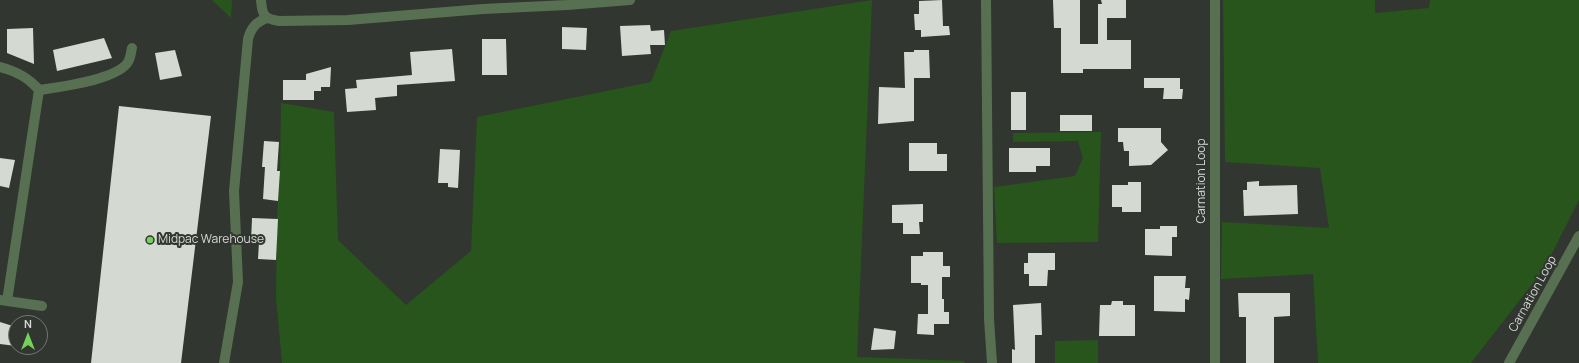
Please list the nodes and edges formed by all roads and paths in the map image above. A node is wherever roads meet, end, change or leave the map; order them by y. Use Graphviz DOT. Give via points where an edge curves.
graph roads {
  1 [pos="261,0"];
  2 [pos="630,0"];
  3 [pos="986,0"];
  4 [pos="1215,0"];
  5 [pos="267,18"];
  6 [pos="132,48"];
  7 [pos="0,67"];
  8 [pos="38,90"];
  9 [pos="1579,236"];
  10 [pos="3,300"];
  11 [pos="42,306"];
  12 [pos="224,363"];
  13 [pos="992,363"];
  14 [pos="1215,363"];
  15 [pos="1509,363"];
  1 -- 5 [label="street"];
  2 -- 5 [label="street" via="348,20 278,21"];
  3 -- 13 [label="street" via="989,319"];
  4 -- 14 [label="street, Carnation Loop"];
  5 -- 12 [label="street" via="256,24 248,39 234,190 238,282"];
  6 -- 8 [label="street" via="129,61 115,73 79,84"];
  7 -- 8 [label="street" via="23,75 33,82"];
  8 -- 10 [label="street"];
  9 -- 15 [label="street, Carnation Loop"];
  10 -- 11 [label="street"];
}
